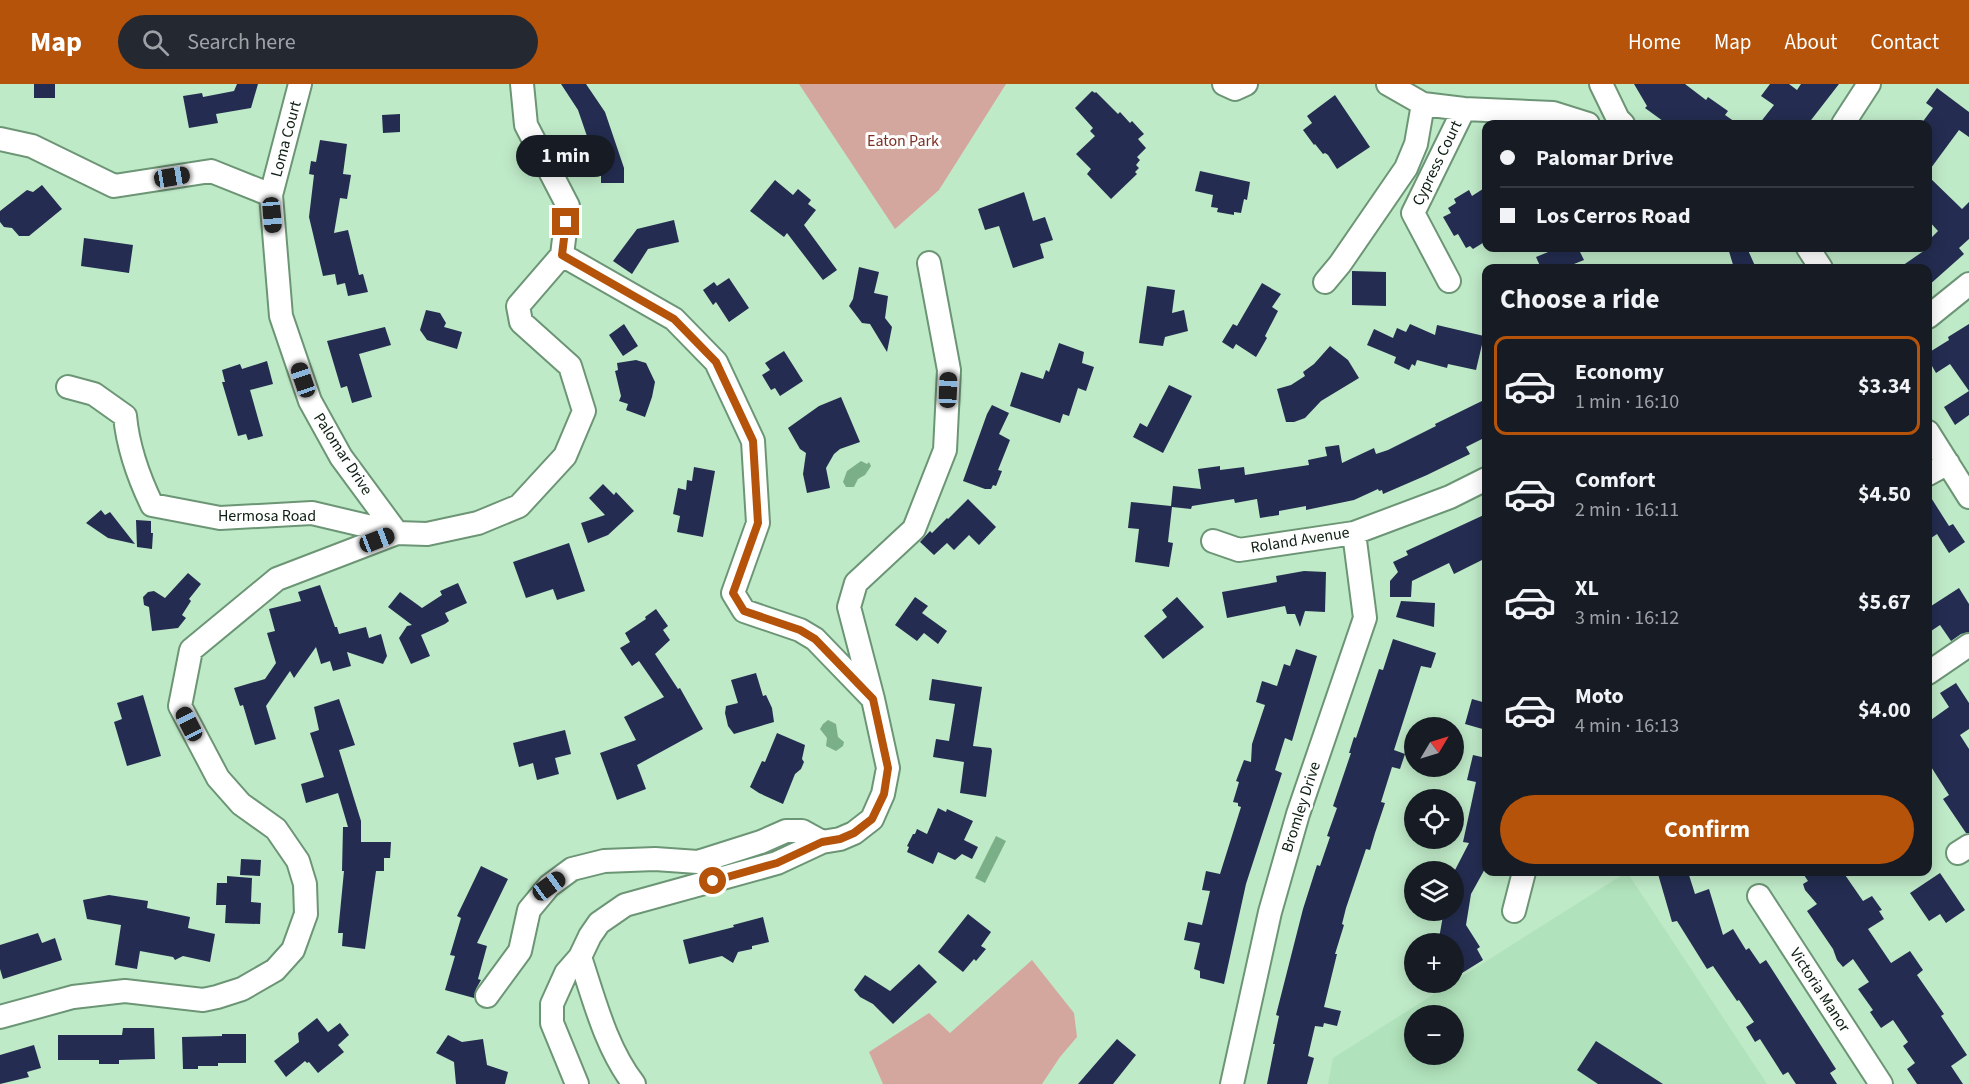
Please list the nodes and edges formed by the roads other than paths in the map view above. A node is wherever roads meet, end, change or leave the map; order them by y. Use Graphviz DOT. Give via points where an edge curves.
graph roads {
  1 [pos="300,84"];
  2 [pos="522,84"];
  3 [pos="1224,84"];
  4 [pos="1246,84"];
  5 [pos="1388,84"];
  6 [pos="1601,84"];
  7 [pos="1869,84"];
  8 [pos="1423,104"];
  9 [pos="1464,109"];
  10 [pos="1575,120"];
  11 [pos="1619,120"];
  12 [pos="1845,120"];
  13 [pos="0,139"];
  14 [pos="271,195"];
  15 [pos="562,255"];
  16 [pos="928,264"];
  17 [pos="1449,281"];
  18 [pos="1325,282"];
  19 [pos="1969,284"];
  20 [pos="1932,314"];
  21 [pos="68,387"];
  22 [pos="1932,438"];
  23 [pos="1948,463"];
  24 [pos="1932,472"];
  25 [pos="1482,481"];
  26 [pos="1967,490"];
  27 [pos="397,533"];
  28 [pos="1354,533"];
  29 [pos="1213,541"];
  30 [pos="1969,645"];
  31 [pos="1932,670"];
  32 [pos="873,699"];
  33 [pos="822,842"];
  34 [pos="1523,876"];
  35 [pos="1759,896"];
  36 [pos="1514,911"];
  37 [pos="580,957"];
  38 [pos="487,996"];
  39 [pos="0,1017"];
  40 [pos="577,1084"];
  41 [pos="634,1084"];
  42 [pos="1232,1084"];
  43 [pos="1881,1084"];
  1 -- 14 [label="street, Loma Court"];
  2 -- 15 [label="street" via="526,125 568,206"];
  3 -- 4 [label="street" via="1235,89"];
  5 -- 8 [label="street"];
  6 -- 11 [label="street"];
  7 -- 12 [label="street"];
  8 -- 9 [label="street"];
  8 -- 18 [label="street" via="1416,144 1406,168"];
  9 -- 10 [label="street" via="1553,113"];
  9 -- 17 [label="street, Cypress Court" via="1413,213"];
  13 -- 14 [label="street" via="32,146 114,186 211,171"];
  14 -- 27 [label="street, Palomar Drive" via="281,316 310,401 341,457"];
  15 -- 27 [label="street" via="518,306 521,322 570,366 584,411 565,456 519,506 478,523 427,534"];
  15 -- 32 [label="street" via="674,319 716,362 753,441 758,523 733,593 744,611 815,639"];
  16 -- 32 [label="street" via="948,370 945,450 914,529 856,583 849,607"];
  19 -- 20 [label="street"];
  21 -- 27 [label="street, Hermosa Road" via="94,394 124,416 128,443 152,506 220,518 312,513"];
  22 -- 23 [label="street"];
  23 -- 24 [label="street"];
  23 -- 26 [label="street"];
  25 -- 28 [label="street, Roland Avenue"];
  27 -- 39 [label="street" via="277,579 191,650 180,706 218,778 241,804 276,829 298,861 305,884 306,914 293,950 275,970 242,989 217,997 203,1000 125,991 73,997"];
  28 -- 29 [label="street, Roland Avenue" via="1239,550"];
  28 -- 42 [label="street, Bromley Drive" via="1365,618 1298,814 1270,912"];
  30 -- 31 [label="street"];
  32 -- 33 [label="street" via="888,768 884,794 872,819 854,833"];
  33 -- 37 [label="street" via="777,863 625,905 599,923"];
  33 -- 38 [label="street" via="802,831 786,831 761,843 698,862 604,861 572,869 549,886 529,910 520,951"];
  34 -- 36 [label="street"];
  35 -- 43 [label="street, Victoria Manor"];
  37 -- 40 [label="street" via="566,972 552,1004 552,1023"];
  37 -- 41 [label="street" via="602,1023"];
}
